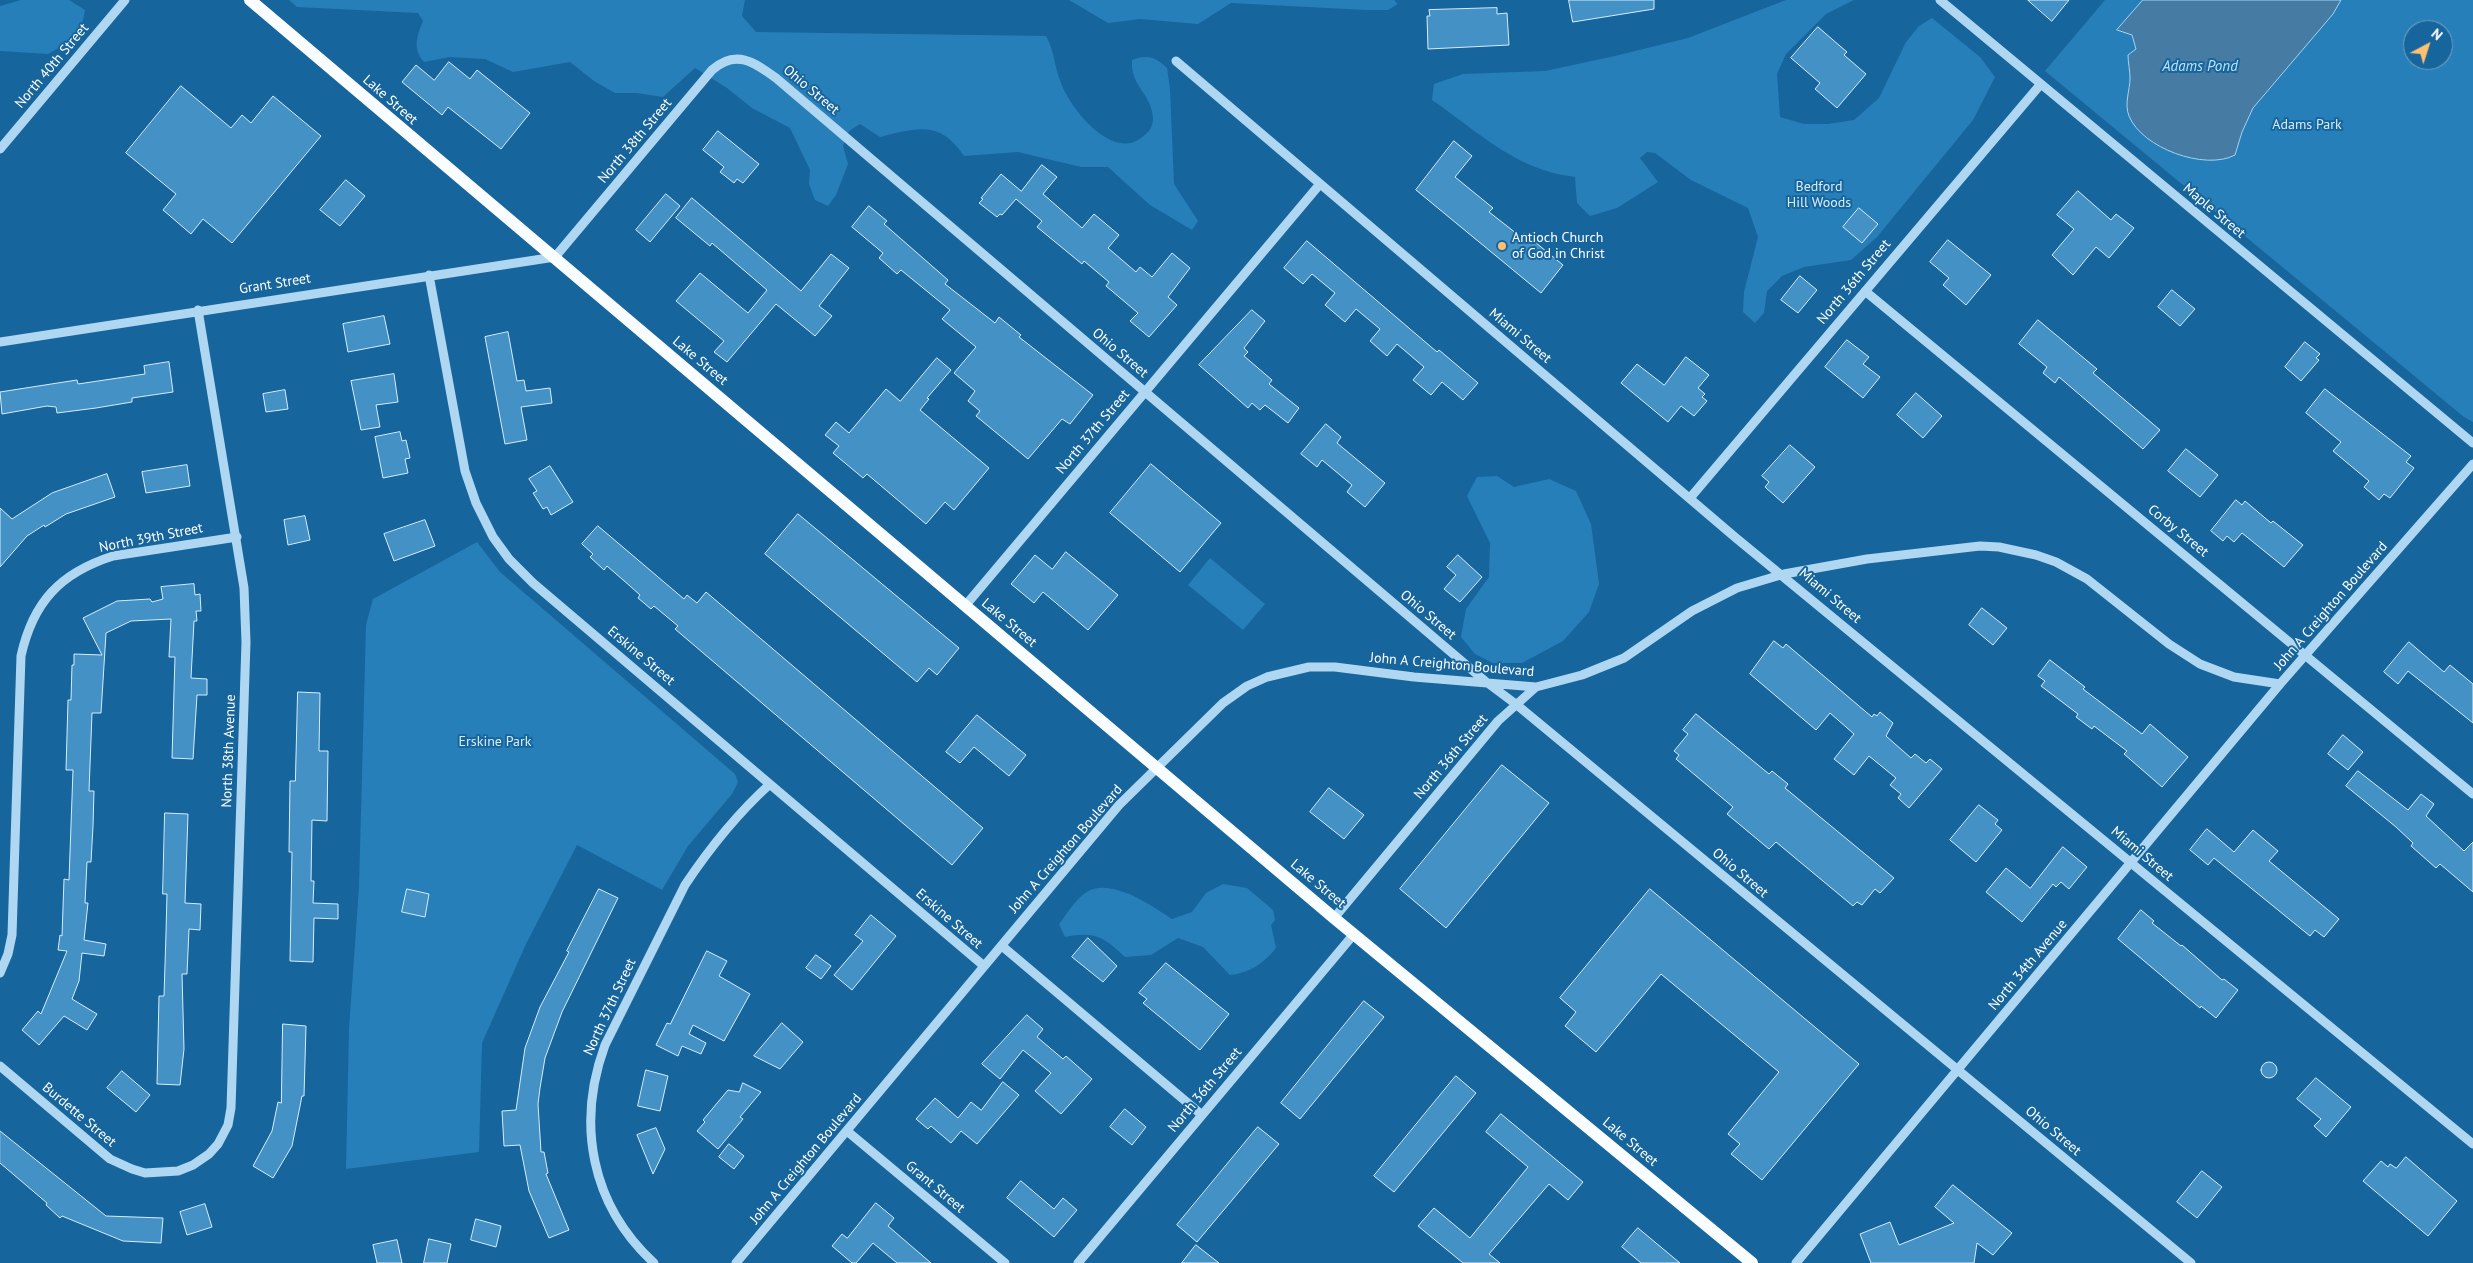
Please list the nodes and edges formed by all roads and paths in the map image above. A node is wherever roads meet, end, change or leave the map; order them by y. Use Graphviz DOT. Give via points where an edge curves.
graph roads {
  1 [pos="125,0"];
  2 [pos="250,0"];
  3 [pos="1940,0"];
  4 [pos="746,60"];
  5 [pos="1176,61"];
  6 [pos="2040,85"];
  7 [pos="0,149"];
  8 [pos="1320,184"];
  9 [pos="555,257"];
  10 [pos="429,275"];
  11 [pos="1865,291"];
  12 [pos="198,310"];
  13 [pos="0,342"];
  14 [pos="1145,392"];
  15 [pos="2473,442"];
  16 [pos="2473,464"];
  17 [pos="1690,498"];
  18 [pos="236,537"];
  19 [pos="1784,574"];
  20 [pos="965,606"];
  21 [pos="2306,654"];
  22 [pos="1485,681"];
  23 [pos="2280,684"];
  24 [pos="1536,687"];
  25 [pos="1517,705"];
  26 [pos="1157,768"];
  27 [pos="770,784"];
  28 [pos="2473,794"];
  29 [pos="2132,863"];
  30 [pos="1334,918"];
  31 [pos="1354,934"];
  32 [pos="1002,946"];
  33 [pos="984,966"];
  34 [pos="0,973"];
  35 [pos="0,1066"];
  36 [pos="1957,1070"];
  37 [pos="1202,1115"];
  38 [pos="847,1131"];
  39 [pos="2473,1144"];
  40 [pos="178,1171"];
  41 [pos="654,1263"];
  42 [pos="736,1263"];
  43 [pos="1005,1263"];
  44 [pos="1078,1263"];
  45 [pos="1752,1263"];
  46 [pos="1796,1263"];
  47 [pos="2191,1263"];
  1 -- 7 [label="street, North 40th Street"];
  2 -- 9 [label="main road, Lake Street"];
  3 -- 6 [label="street, Maple Street"];
  4 -- 9 [label="street, North 38th Street" via="721,62 712,70"];
  4 -- 14 [label="street, Ohio Street" via="776,78"];
  5 -- 8 [label="street, Miami Street"];
  6 -- 11 [label="street, North 36th Street"];
  6 -- 15 [label="street, Maple Street"];
  8 -- 14 [label="street, North 37th Street"];
  8 -- 17 [label="street, Miami Street"];
  9 -- 10 [label="street, Grant Street"];
  9 -- 20 [label="main road, Lake Street"];
  10 -- 12 [label="street, Grant Street"];
  10 -- 27 [label="street, Erskine Street" via="465,471 493,537 533,583"];
  11 -- 17 [label="street, North 36th Street"];
  11 -- 21 [label="street, Corby Street"];
  12 -- 13 [label="street, Grant Street"];
  12 -- 18 [label="street, North 38th Avenue"];
  14 -- 20 [label="street, North 37th Street"];
  14 -- 22 [label="street, Ohio Street"];
  16 -- 21 [label="street, John A Creighton Boulevard"];
  17 -- 19 [label="street, Miami Street"];
  18 -- 34 [label="street, North 39th Street" via="112,556 63,580 36,611 26,633 22,656 12,934"];
  18 -- 40 [label="street, North 38th Avenue" via="244,588 246,642 231,1108 228,1125 218,1144 193,1165"];
  19 -- 23 [label="street, John A Creighton Boulevard" via="1936,549 1999,547 2036,555 2087,579 2169,644 2200,664 2234,677"];
  19 -- 24 [label="street, John A Creighton Boulevard" via="1737,588 1692,611 1645,645 1602,668"];
  19 -- 29 [label="street, Miami Street"];
  20 -- 26 [label="main road, Lake Street"];
  21 -- 23 [label="street, John A Creighton Boulevard"];
  21 -- 28 [label="street, Corby Street"];
  22 -- 24 [label="street, John A Creighton Boulevard"];
  22 -- 25 [label="street, Ohio Street"];
  22 -- 26 [label="street, John A Creighton Boulevard" via="1414,677 1335,667 1309,667 1284,672 1247,686 1223,703"];
  23 -- 29 [label="street, North 34th Avenue"];
  24 -- 25 [label="street, North 36th Street"];
  25 -- 30 [label="street, North 36th Street" via="1498,721"];
  25 -- 36 [label="street, Ohio Street"];
  26 -- 30 [label="main road, Lake Street"];
  26 -- 32 [label="street, John A Creighton Boulevard" via="1119,805"];
  27 -- 33 [label="street, Erskine Street"];
  27 -- 41 [label="street, North 37th Street" via="752,800 685,885 597,1068 590,1124 598,1177 621,1225"];
  29 -- 36 [label="street, North 34th Avenue"];
  29 -- 39 [label="street, Miami Street"];
  30 -- 31 [label="main road, Lake Street"];
  31 -- 37 [label="street, North 36th Street"];
  31 -- 45 [label="main road, Lake Street"];
  32 -- 33 [label="street, John A Creighton Boulevard"];
  32 -- 37 [label="street, Erskine Street"];
  33 -- 38 [label="street, John A Creighton Boulevard"];
  35 -- 40 [label="street, Burdette Street" via="110,1159 145,1173"];
  36 -- 46 [label="street, North 34th Avenue"];
  36 -- 47 [label="street, Ohio Street"];
  37 -- 44 [label="street, North 36th Street"];
  38 -- 42 [label="street, John A Creighton Boulevard"];
  38 -- 43 [label="street, Grant Street"];
}
